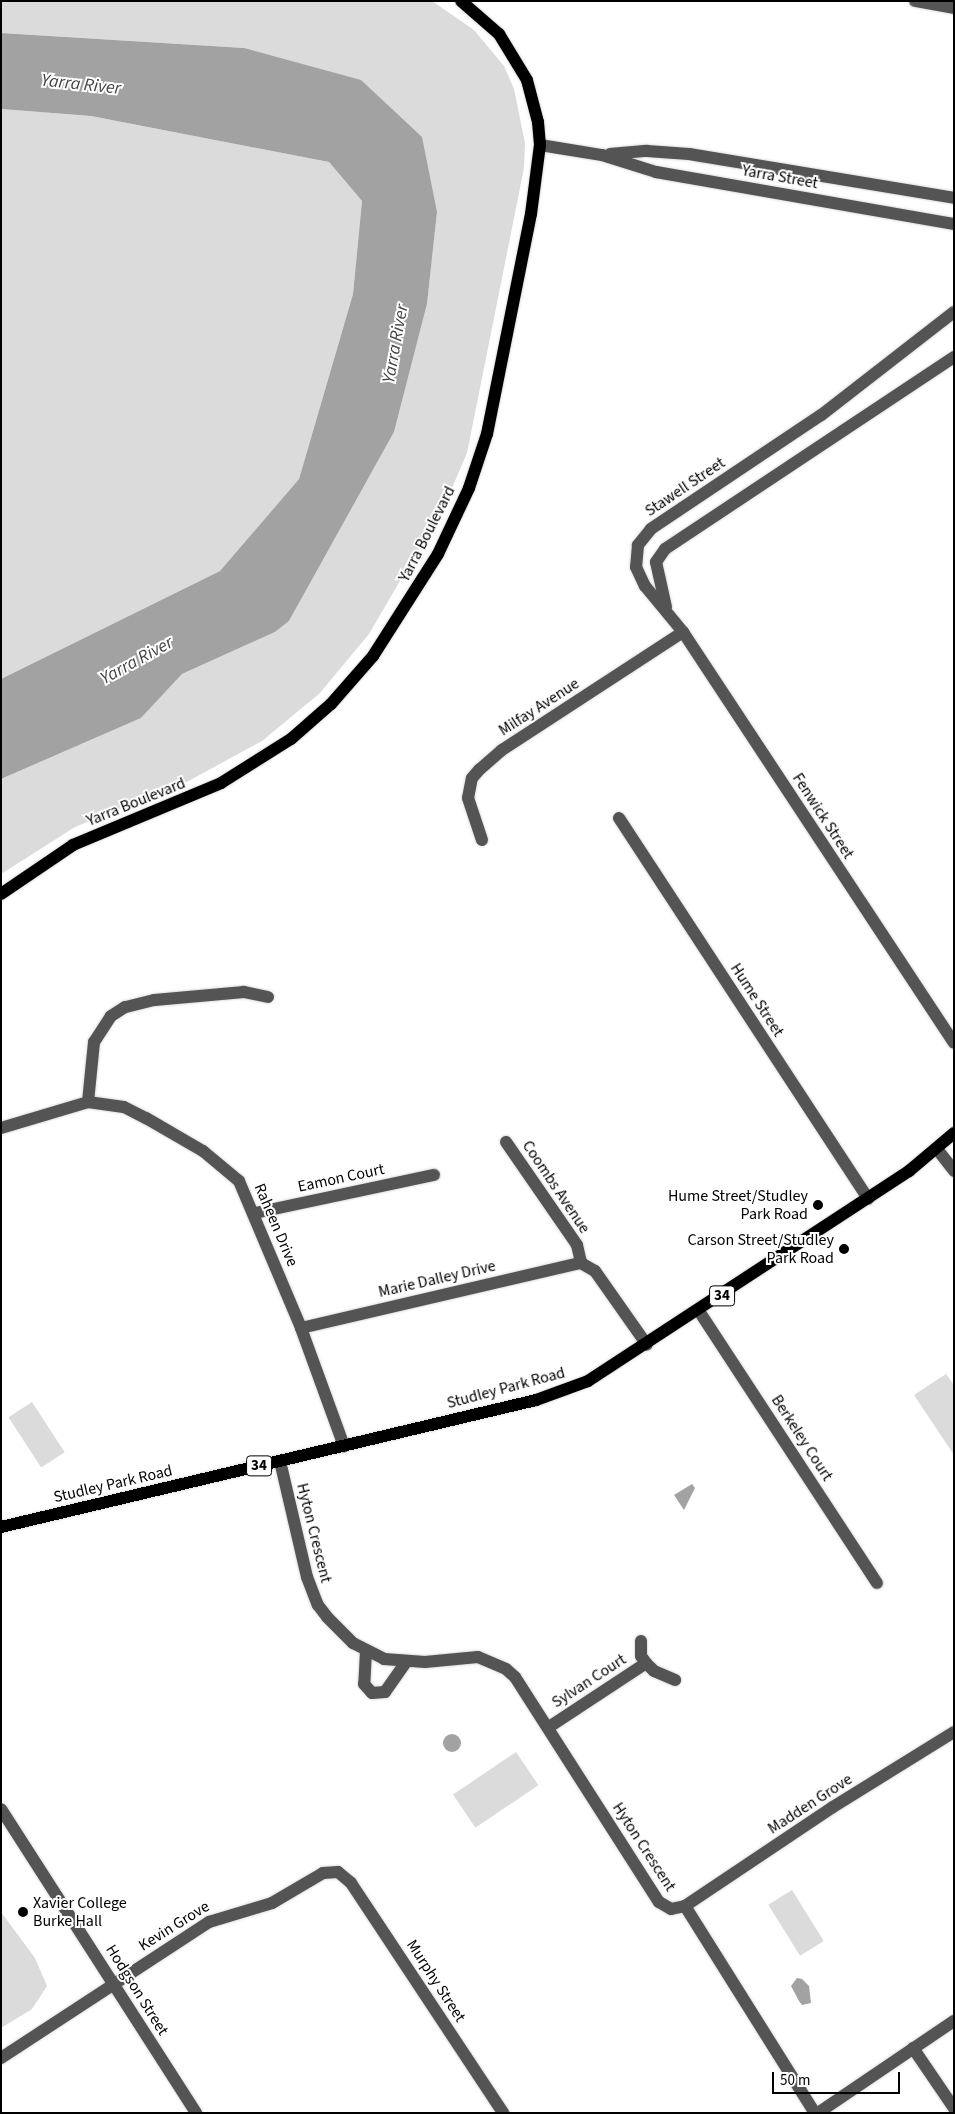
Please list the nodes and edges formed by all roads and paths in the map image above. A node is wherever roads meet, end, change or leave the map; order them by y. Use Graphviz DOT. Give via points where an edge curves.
graph roads {
  1 [pos="461,1"];
  2 [pos="915,1"];
  3 [pos="954,8"];
  4 [pos="540,145"];
  5 [pos="602,155"];
  6 [pos="954,198"];
  7 [pos="954,224"];
  8 [pos="954,312"];
  9 [pos="954,357"];
  10 [pos="667,610"];
  11 [pos="682,632"];
  12 [pos="618,818"];
  13 [pos="482,840"];
  14 [pos="1,894"];
  15 [pos="268,997"];
  16 [pos="953,1043"];
  17 [pos="88,1102"];
  18 [pos="1,1128"];
  19 [pos="954,1133"];
  20 [pos="506,1142"];
  21 [pos="937,1149"];
  22 [pos="954,1171"];
  23 [pos="434,1175"];
  24 [pos="868,1199"];
  25 [pos="255,1213"];
  26 [pos="581,1263"];
  27 [pos="699,1311"];
  28 [pos="301,1328"];
  29 [pos="647,1346"];
  30 [pos="344,1446"];
  31 [pos="280,1461"];
  32 [pos="1,1527"];
  33 [pos="877,1583"];
  34 [pos="641,1641"];
  35 [pos="366,1651"];
  36 [pos="406,1662"];
  37 [pos="646,1663"];
  38 [pos="675,1680"];
  39 [pos="549,1727"];
  40 [pos="954,1732"];
  41 [pos="1,1809"];
  42 [pos="338,1872"];
  43 [pos="685,1906"];
  44 [pos="113,1984"];
  45 [pos="954,2021"];
  46 [pos="913,2048"];
  47 [pos="1,2058"];
  48 [pos="954,2108"];
  49 [pos="196,2113"];
  50 [pos="503,2113"];
  51 [pos="817,2113"];
  1 -- 4 [label="main road, Yarra Boulevard" via="499,34 527,80"];
  2 -- 3 [label="street"];
  4 -- 5 [label="street, Yarra Street"];
  4 -- 14 [label="main road, Yarra Boulevard" via="531,214 495,400 479,462 438,554 373,656 311,723 252,766 196,796 73,846"];
  5 -- 6 [label="street, Yarra Street" via="647,151 688,154"];
  5 -- 7 [label="street, Yarra Street" via="656,172"];
  8 -- 10 [label="street, Stawell Street" via="821,415 643,537 636,555 639,577"];
  9 -- 10 [label="street" via="665,549 656,562"];
  10 -- 11 [label="street, Fenwick Street"];
  11 -- 13 [label="street, Milfay Avenue" via="502,750 479,770 472,778 468,798"];
  11 -- 16 [label="street, Fenwick Street"];
  12 -- 24 [label="street, Hume Street"];
  15 -- 17 [label="street" via="244,992 154,1000 125,1007 111,1016 94,1042"];
  17 -- 18 [label="street, Raheen Drive"];
  17 -- 25 [label="street, Raheen Drive" via="124,1107 203,1151 239,1181"];
  19 -- 21 [label="main road, Studley Park Road / 34"];
  20 -- 26 [label="street, Coombs Avenue" via="577,1245"];
  21 -- 22 [label="street"];
  21 -- 24 [label="main road, Studley Park Road / 34"];
  23 -- 25 [label="street, Eamon Court"];
  24 -- 27 [label="main road, Studley Park Road / 34"];
  25 -- 28 [label="street, Raheen Drive"];
  26 -- 28 [label="street, Marie Dalley Drive"];
  26 -- 29 [label="street" via="595,1271"];
  27 -- 29 [label="main road, Studley Park Road / 34"];
  27 -- 33 [label="street, Berkeley Court"];
  28 -- 30 [label="street, Raheen Drive"];
  29 -- 30 [label="main road, Studley Park Road / 34" via="608,1370 562,1392"];
  30 -- 31 [label="main road, Studley Park Road / 34"];
  31 -- 32 [label="main road, Studley Park Road / 34"];
  31 -- 35 [label="street, Hyton Crescent" via="312,1592 339,1631"];
  34 -- 37 [label="street, Sylvan Court" via="641,1656"];
  35 -- 36 [label="street, Hyton Crescent"];
  35 -- 36 [label="street" via="364,1684 372,1693 385,1692"];
  36 -- 39 [label="street, Hyton Crescent" via="463,1656 493,1662 515,1677"];
  37 -- 38 [label="street, Sylvan Court" via="654,1671"];
  37 -- 39 [label="street, Sylvan Court"];
  39 -- 43 [label="street, Hyton Crescent" via="659,1902 671,1909"];
  40 -- 43 [label="street, Madden Grove" via="833,1807"];
  41 -- 44 [label="street, Hodgson Street"];
  42 -- 44 [label="street, Kevin Grove" via="322,1873 262,1907 219,1916"];
  42 -- 50 [label="street, Murphy Street" via="354,1888"];
  43 -- 51 [label="street, Hyton Crescent"];
  44 -- 47 [label="street, Kevin Grove"];
  44 -- 49 [label="street, Hodgson Street"];
  45 -- 46 [label="street"];
  46 -- 48 [label="street"];
  46 -- 51 [label="street"];
}
